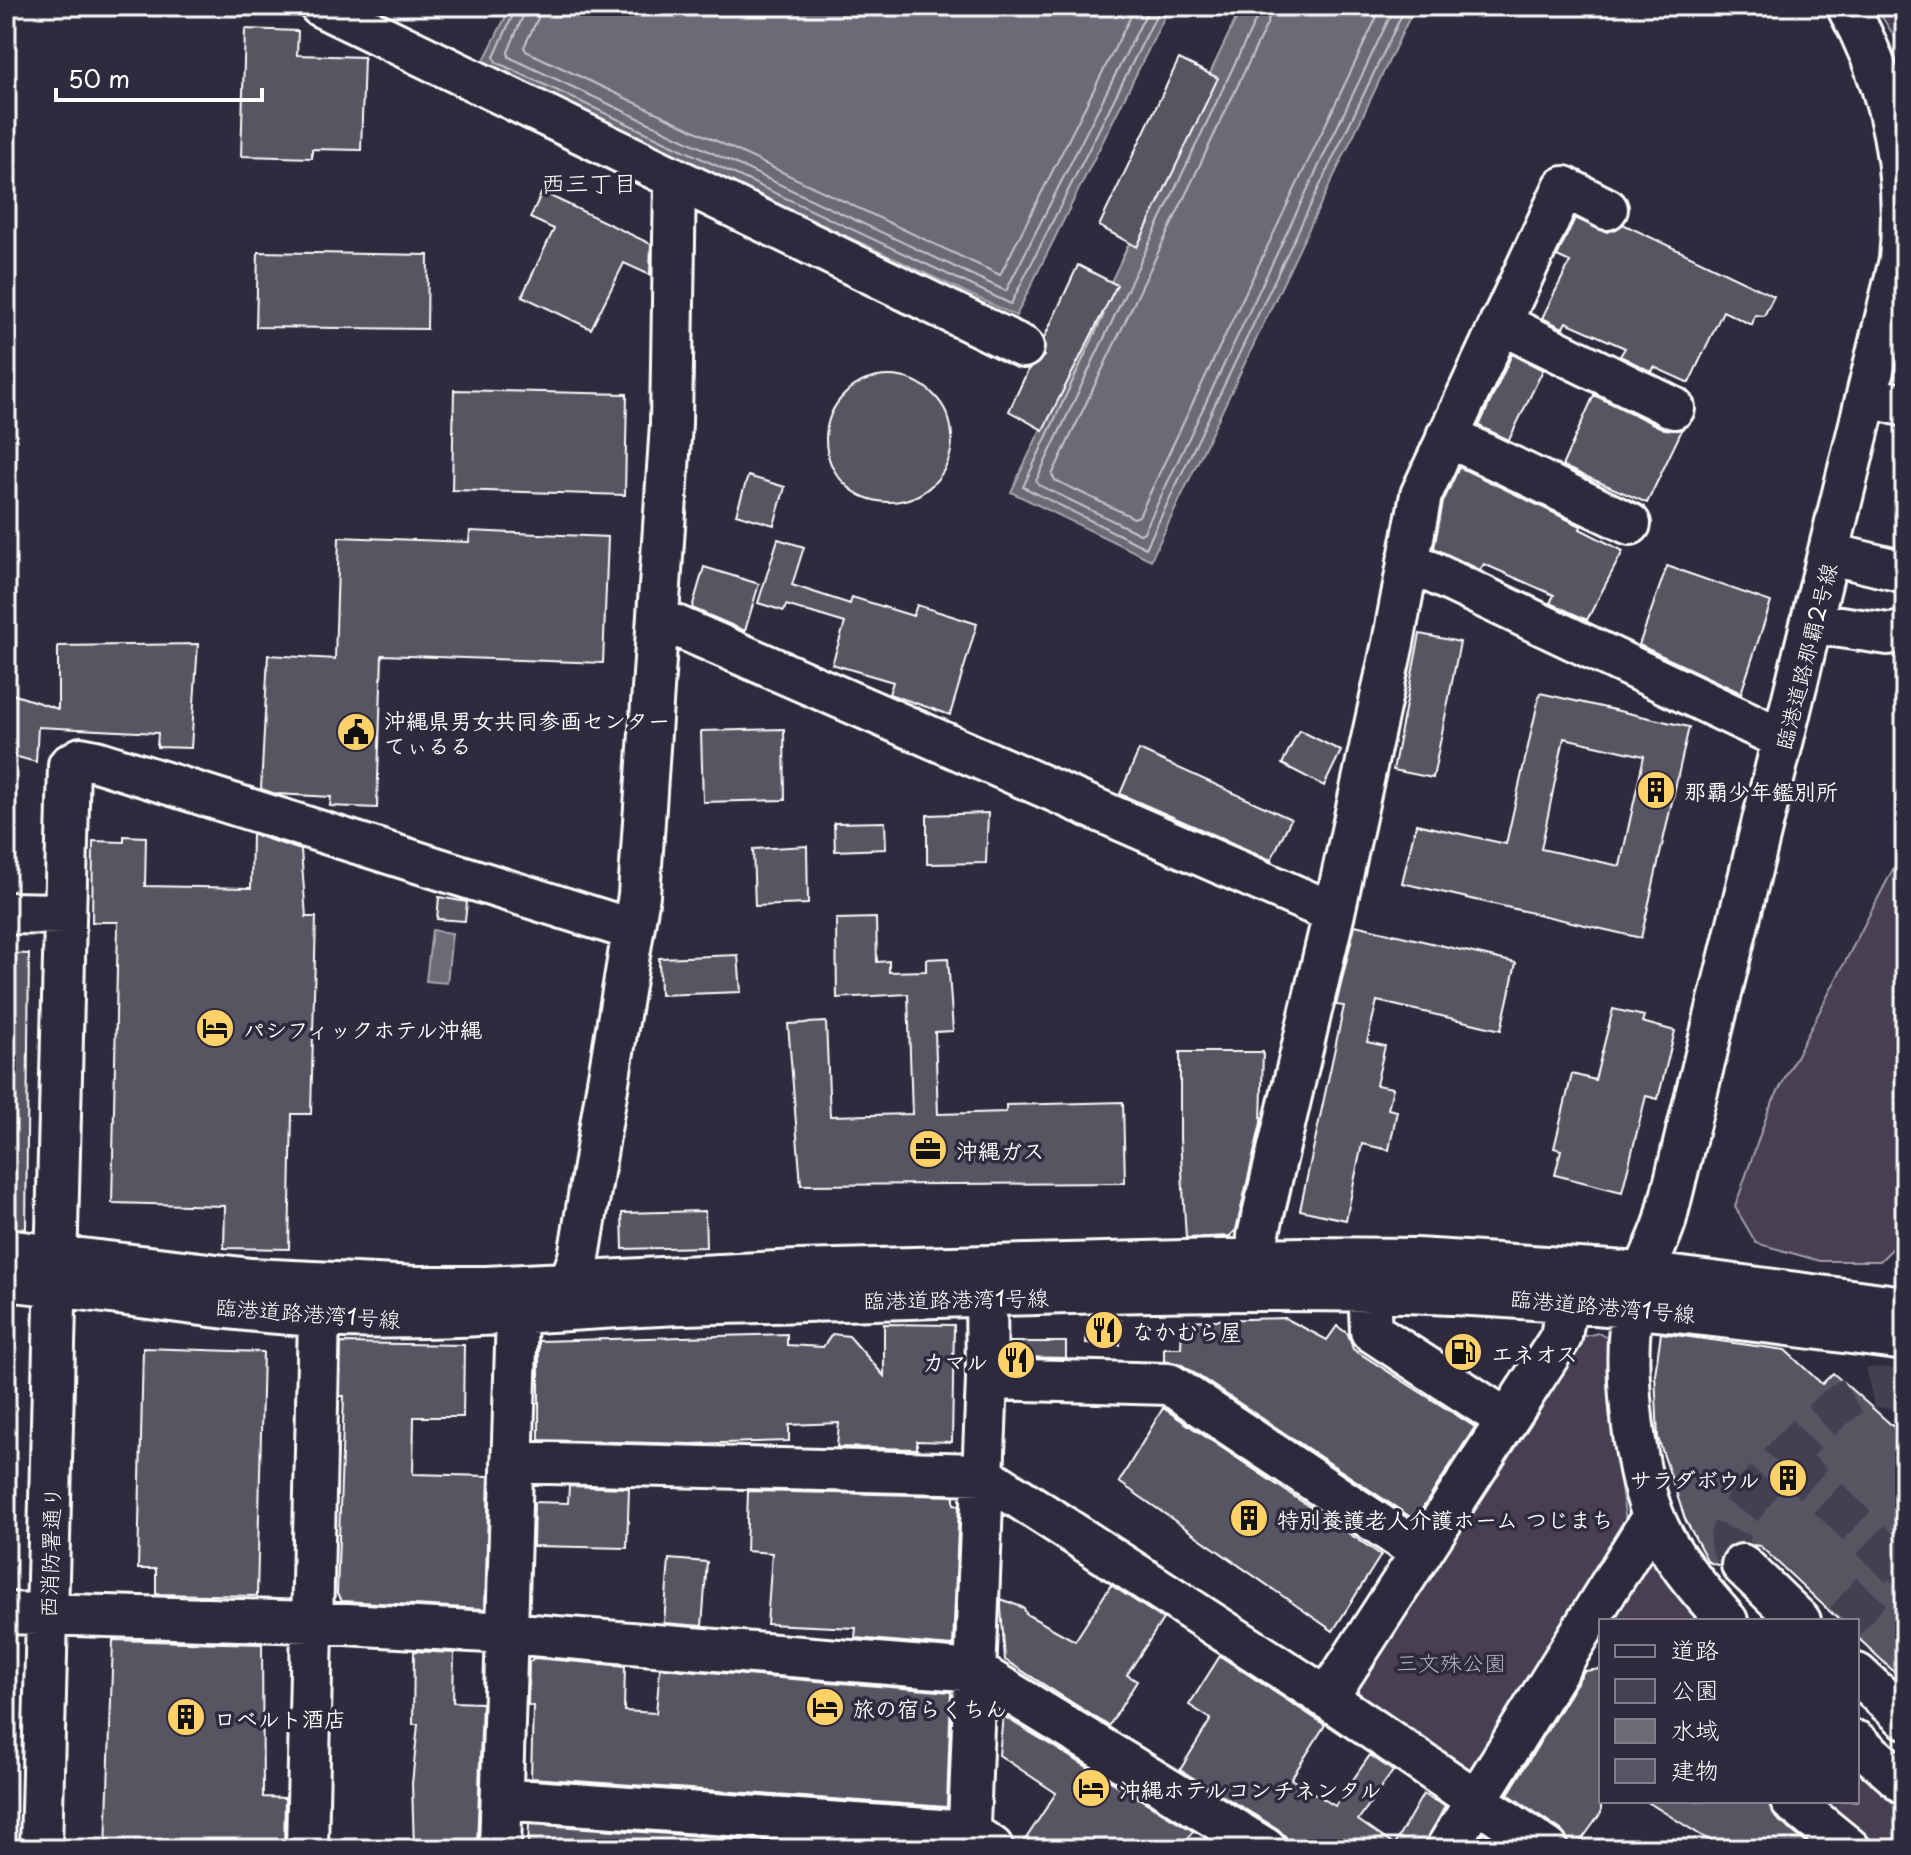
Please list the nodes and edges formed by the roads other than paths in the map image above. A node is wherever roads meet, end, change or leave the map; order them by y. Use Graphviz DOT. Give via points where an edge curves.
graph roads {
  1 [pos="320,6"];
  2 [pos="1847,6"];
  3 [pos="675,180"];
  4 [pos="1607,209"];
  5 [pos="1500,323"];
  6 [pos="1023,347"];
  7 [pos="1887,401"];
  8 [pos="1674,408"];
  9 [pos="1447,436"];
  10 [pos="1630,524"];
  11 [pos="1831,554"];
  12 [pos="1408,561"];
  13 [pos="1891,569"];
  14 [pos="660,619"];
  15 [pos="1814,623"];
  16 [pos="1866,631"];
  17 [pos="1905,632"];
  18 [pos="1783,739"];
  19 [pos="6,913"];
  20 [pos="1334,913"];
  21 [pos="65,914"];
  22 [pos="633,930"];
  23 [pos="6,1250"];
  24 [pos="56,1270"];
  25 [pos="1257,1276"];
  26 [pos="6,1280"];
  27 [pos="570,1282"];
  28 [pos="1638,1289"];
  29 [pos="1369,1291"];
  30 [pos="986,1297"];
  31 [pos="1567,1300"];
  32 [pos="1905,1307"];
  33 [pos="517,1315"];
  34 [pos="319,1316"];
  35 [pos="1905,1340"];
  36 [pos="987,1379"];
  37 [pos="1507,1420"];
  38 [pos="512,1462"];
  39 [pos="982,1474"];
  40 [pos="1653,1516"];
  41 [pos="1419,1551"];
  42 [pos="1742,1565"];
  43 [pos="6,1613"];
  44 [pos="47,1614"];
  45 [pos="1602,1619"];
  46 [pos="1725,1619"];
  47 [pos="1798,1619"];
  48 [pos="310,1622"];
  49 [pos="507,1633"];
  50 [pos="1591,1640"];
  51 [pos="975,1671"];
  52 [pos="1859,1676"];
  53 [pos="1327,1698"];
  54 [pos="1905,1718"];
  55 [pos="1859,1744"];
  56 [pos="1905,1784"];
  57 [pos="502,1799"];
  58 [pos="1475,1800"];
  59 [pos="1793,1803"];
  60 [pos="978,1843"];
  61 [pos="41,1849"];
  62 [pos="307,1849"];
  63 [pos="500,1849"];
  64 [pos="1266,1849"];
  65 [pos="1446,1849"];
  66 [pos="1548,1849"];
  67 [pos="1850,1849"];
  1 -- 3 [label="street"];
  2 -- 7 [label="street, 臨港道路那覇2号線" via="1882,81 1903,190"];
  3 -- 6 [label="street"];
  3 -- 14 [label="street" via="671,424"];
  4 -- 5 [label="street" via="1564,187"];
  5 -- 8 [label="street"];
  5 -- 9 [label="street"];
  7 -- 11 [label="street, 臨港道路那覇2号線"];
  9 -- 10 [label="street"];
  9 -- 12 [label="street" via="1421,495"];
  11 -- 13 [label="street"];
  11 -- 15 [label="street, 臨港道路那覇2号線"];
  12 -- 18 [label="street"];
  12 -- 20 [label="street"];
  13 -- 16 [label="street"];
  14 -- 20 [label="street"];
  14 -- 22 [label="street"];
  15 -- 16 [label="street"];
  15 -- 18 [label="street, 臨港道路那覇2号線"];
  16 -- 17 [label="street"];
  18 -- 28 [label="street, 臨港道路那覇2号線" via="1665,1222"];
  19 -- 21 [label="street"];
  20 -- 25 [label="street" via="1258,1236"];
  21 -- 22 [label="street, 西消防署通り" via="68,771 74,760 96,761"];
  21 -- 24 [label="street, 西消防署通り"];
  22 -- 27 [label="street" via="582,1242"];
  23 -- 24 [label="street, 臨港道路港湾1号線"];
  24 -- 26 [label="street, 臨港道路港湾1号線"];
  24 -- 27 [label="street, 臨港道路港湾1号線" via="182,1272 357,1286"];
  24 -- 34 [label="street, 臨港道路港湾1号線"];
  24 -- 44 [label="street, 西消防署通り"];
  25 -- 27 [label="street, 臨港道路港湾1号線" via="782,1271"];
  25 -- 28 [label="street, 臨港道路港湾1号線" via="1416,1259"];
  25 -- 29 [label="street, 臨港道路港湾1号線"];
  25 -- 30 [label="street, 臨港道路港湾1号線"];
  27 -- 33 [label="street"];
  28 -- 31 [label="street, 臨港道路港湾1号線"];
  28 -- 32 [label="street, 臨港道路港湾1号線"];
  28 -- 35 [label="street, 臨港道路港湾1号線"];
  28 -- 40 [label="street" via="1630,1396"];
  29 -- 31 [label="street, 臨港道路港湾1号線"];
  29 -- 37 [label="street" via="1371,1331"];
  30 -- 33 [label="street, 臨港道路港湾1号線" via="710,1303"];
  30 -- 36 [label="street"];
  31 -- 37 [label="street" via="1561,1337"];
  33 -- 34 [label="street, 臨港道路港湾1号線"];
  33 -- 38 [label="street"];
  34 -- 48 [label="street"];
  36 -- 39 [label="street"];
  36 -- 41 [label="street" via="1169,1384"];
  37 -- 41 [label="street"];
  38 -- 39 [label="street"];
  38 -- 49 [label="street"];
  39 -- 51 [label="street"];
  39 -- 53 [label="street"];
  40 -- 45 [label="street"];
  40 -- 46 [label="street" via="1689,1577"];
  41 -- 53 [label="street"];
  42 -- 47 [label="street"];
  43 -- 44 [label="street"];
  44 -- 48 [label="street"];
  44 -- 61 [label="street, 西消防署通り"];
  48 -- 49 [label="street"];
  48 -- 62 [label="street"];
  49 -- 51 [label="street"];
  49 -- 57 [label="street"];
  50 -- 58 [label="street"];
  51 -- 60 [label="street"];
  51 -- 64 [label="street"];
  52 -- 54 [label="street"];
  53 -- 58 [label="street"];
  55 -- 56 [label="street"];
  57 -- 60 [label="street"];
  57 -- 63 [label="street"];
  58 -- 65 [label="street"];
  58 -- 66 [label="street"];
  59 -- 67 [label="street"];
}
